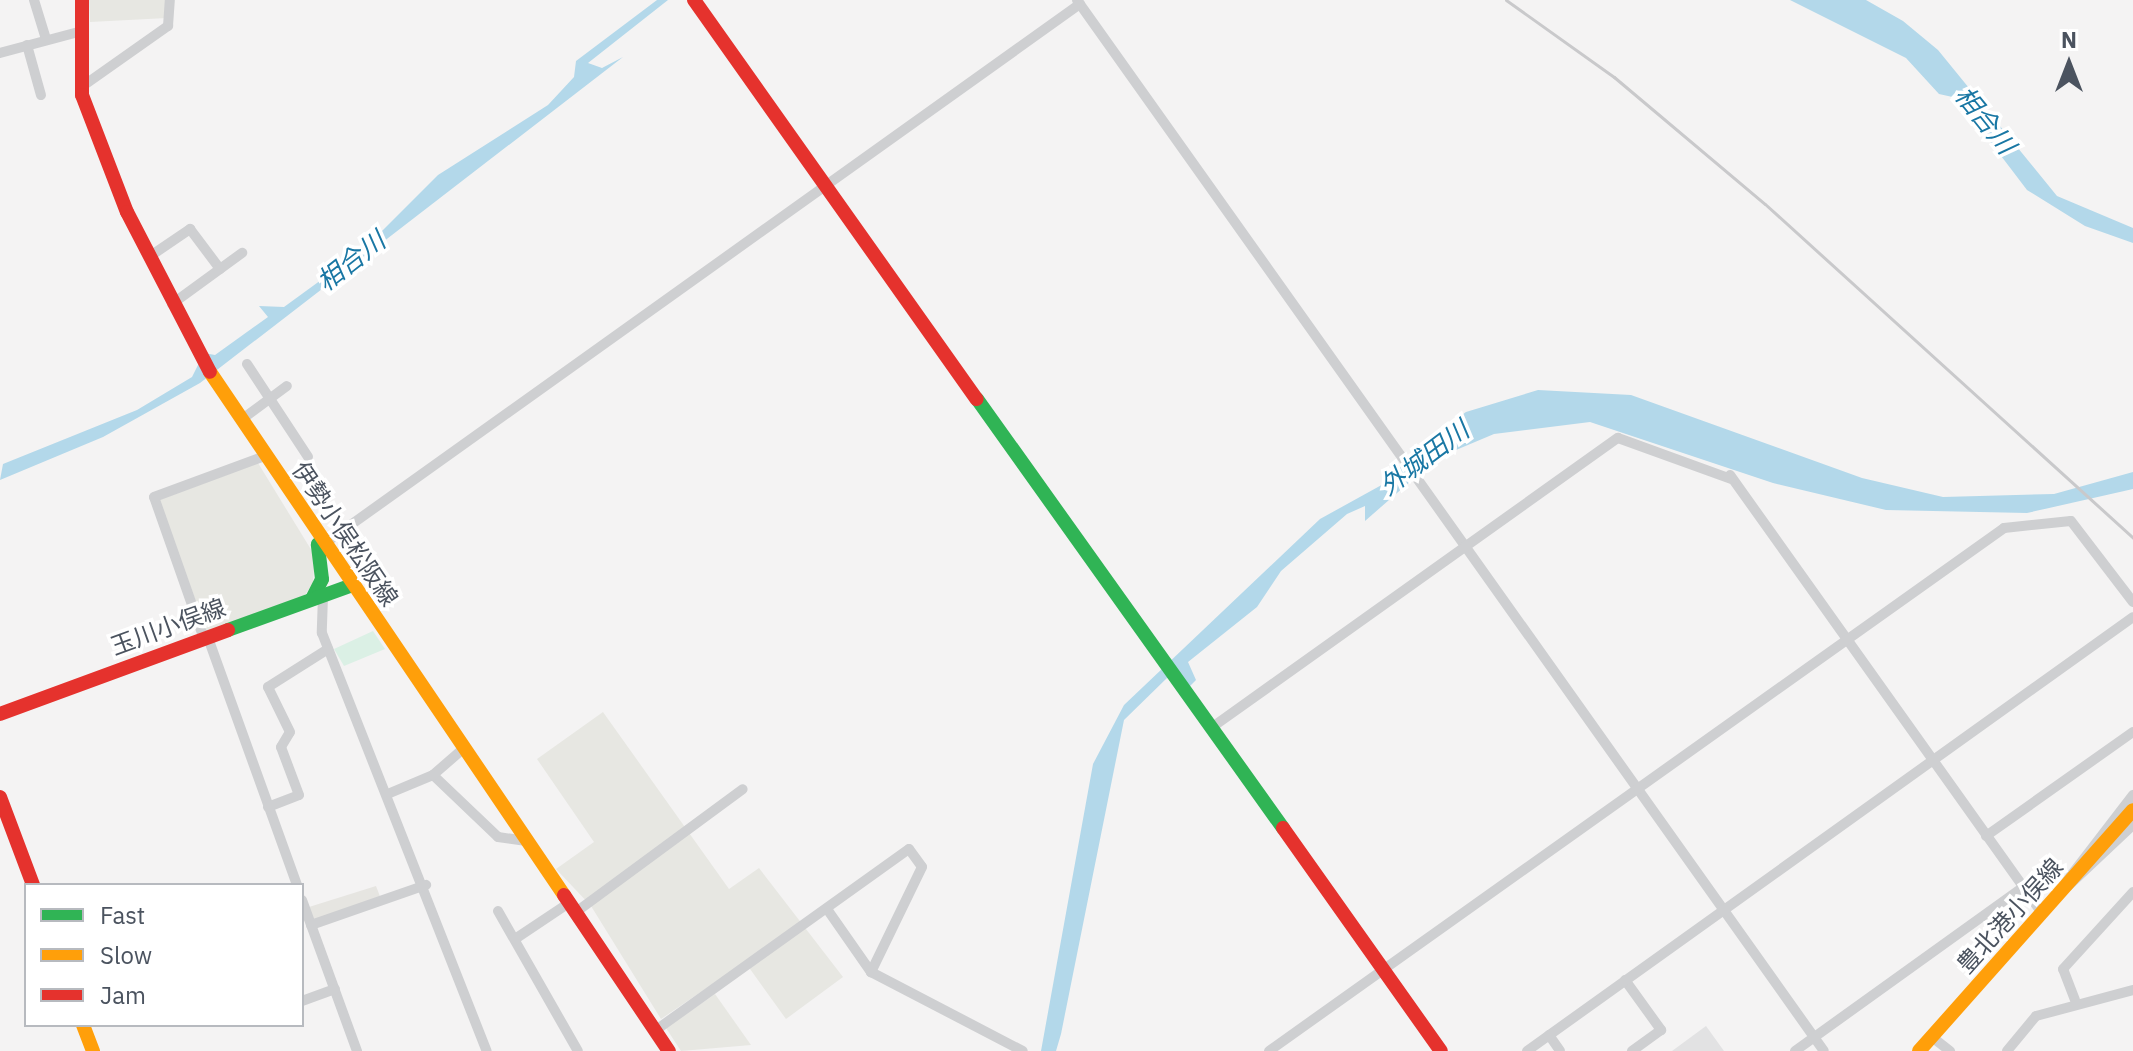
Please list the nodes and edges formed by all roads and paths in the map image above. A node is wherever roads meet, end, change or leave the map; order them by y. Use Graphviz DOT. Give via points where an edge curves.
graph roads {
  1 [pos="34,0"];
  2 [pos="82,0"];
  3 [pos="170,0"];
  4 [pos="1078,2"];
  5 [pos="698,6"];
  6 [pos="82,31"];
  7 [pos="46,39"];
  8 [pos="27,45"];
  9 [pos="0,53"];
  10 [pos="80,88"];
  11 [pos="41,95"];
  12 [pos="826,186"];
  13 [pos="242,253"];
  14 [pos="149,257"];
  15 [pos="220,269"];
  16 [pos="172,304"];
  17 [pos="247,364"];
  18 [pos="287,386"];
  19 [pos="270,400"];
  20 [pos="241,420"];
  21 [pos="265,456"];
  22 [pos="308,457"];
  23 [pos="312,529"];
  24 [pos="324,544"];
  25 [pos="1467,546"];
  26 [pos="352,585"];
  27 [pos="323,596"];
  28 [pos="308,601"];
  29 [pos="2133,602"];
  30 [pos="2133,617"];
  31 [pos="205,636"];
  32 [pos="1848,641"];
  33 [pos="328,649"];
  34 [pos="0,714"];
  35 [pos="1211,728"];
  36 [pos="2133,732"];
  37 [pos="463,749"];
  38 [pos="1933,761"];
  39 [pos="433,775"];
  40 [pos="1640,787"];
  41 [pos="743,789"];
  42 [pos="390,793"];
  43 [pos="2133,795"];
  44 [pos="0,797"];
  45 [pos="268,807"];
  46 [pos="2133,810"];
  47 [pos="2133,825"];
  48 [pos="1986,836"];
  49 [pos="2129,839"];
  50 [pos="525,841"];
  51 [pos="32,883"];
  52 [pos="296,883"];
  53 [pos="426,885"];
  54 [pos="2022,888"];
  55 [pos="2064,888"];
  56 [pos="2133,892"];
  57 [pos="304,906"];
  58 [pos="573,907"];
  59 [pos="1725,908"];
  60 [pos="827,909"];
  61 [pos="498,911"];
  62 [pos="2042,913"];
  63 [pos="311,925"];
  64 [pos="515,939"];
  65 [pos="1385,970"];
  66 [pos="871,972"];
  67 [pos="1625,980"];
  68 [pos="335,989"];
  69 [pos="2133,990"];
  70 [pos="304,1000"];
  71 [pos="2075,1000"];
  72 [pos="84,1027"];
  73 [pos="656,1030"];
  74 [pos="1549,1035"];
  75 [pos="1815,1037"];
  76 [pos="1932,1037"];
  77 [pos="93,1051"];
  78 [pos="357,1051"];
  79 [pos="487,1051"];
  80 [pos="578,1051"];
  81 [pos="669,1051"];
  82 [pos="1023,1051"];
  83 [pos="1269,1051"];
  84 [pos="1441,1051"];
  85 [pos="1527,1051"];
  86 [pos="1560,1051"];
  87 [pos="1632,1051"];
  88 [pos="1795,1051"];
  89 [pos="1824,1051"];
  90 [pos="1919,1051"];
  91 [pos="1950,1051"];
  92 [pos="2007,1051"];
  1 -- 7 [label="street"];
  2 -- 6 [label="main road, 伊勢小俣松阪線"];
  3 -- 10 [label="street" via="168,26"];
  4 -- 12 [label="street"];
  4 -- 25 [label="street"];
  5 -- 12 [label="main road"];
  6 -- 7 [label="street"];
  6 -- 10 [label="main road, 伊勢小俣松阪線"];
  7 -- 8 [label="street"];
  8 -- 9 [label="street"];
  8 -- 11 [label="street"];
  10 -- 14 [label="main road, 伊勢小俣松阪線"];
  12 -- 24 [label="street"];
  12 -- 35 [label="main road"];
  13 -- 15 [label="street"];
  14 -- 15 [label="street" via="190,229"];
  14 -- 16 [label="main road, 伊勢小俣松阪線"];
  15 -- 16 [label="street"];
  16 -- 20 [label="main road, 伊勢小俣松阪線"];
  17 -- 19 [label="street"];
  18 -- 19 [label="street"];
  19 -- 20 [label="street"];
  19 -- 22 [label="street"];
  20 -- 21 [label="main road, 伊勢小俣松阪線"];
  21 -- 23 [label="main road, 伊勢小俣松阪線"];
  21 -- 31 [label="street" via="154,497"];
  23 -- 24 [label="main road, 伊勢小俣松阪線"];
  23 -- 28 [label="main road" via="323,575"];
  24 -- 26 [label="main road, 伊勢小俣松阪線"];
  25 -- 32 [label="street" via="1618,438 1730,476"];
  25 -- 35 [label="street"];
  25 -- 40 [label="street"];
  26 -- 27 [label="main road, 玉川小俣線"];
  26 -- 37 [label="main road, 伊勢小俣松阪線"];
  27 -- 28 [label="main road, 玉川小俣線"];
  27 -- 33 [label="street"];
  28 -- 31 [label="main road, 玉川小俣線"];
  29 -- 32 [label="street" via="2071,521 2032,524 2004,528"];
  30 -- 38 [label="street"];
  31 -- 34 [label="main road, 玉川小俣線"];
  31 -- 45 [label="street"];
  32 -- 38 [label="street"];
  32 -- 40 [label="street"];
  33 -- 42 [label="street"];
  33 -- 45 [label="street" via="268,687 290,732 281,747 299,795"];
  35 -- 65 [label="main road"];
  36 -- 48 [label="street"];
  37 -- 39 [label="street"];
  37 -- 50 [label="main road, 伊勢小俣松阪線"];
  38 -- 48 [label="street"];
  38 -- 59 [label="street"];
  39 -- 42 [label="street"];
  39 -- 50 [label="street" via="498,837"];
  40 -- 59 [label="street"];
  40 -- 65 [label="street"];
  41 -- 58 [label="street"];
  42 -- 53 [label="street"];
  43 -- 55 [label="street" via="2078,858"];
  44 -- 51 [label="main road"];
  45 -- 52 [label="street"];
  46 -- 55 [label="main road, 豊北港小俣線"];
  47 -- 49 [label="street"];
  48 -- 54 [label="street"];
  49 -- 55 [label="street" via="2086,877"];
  50 -- 58 [label="main road, 伊勢小俣松阪線"];
  53 -- 63 [label="street"];
  53 -- 79 [label="street"];
  54 -- 62 [label="street"];
  54 -- 75 [label="street"];
  55 -- 62 [label="main road, 豊北港小俣線"];
  56 -- 71 [label="street" via="2063,969"];
  57 -- 63 [label="street"];
  58 -- 64 [label="street"];
  58 -- 73 [label="main road, 伊勢小俣松阪線"];
  59 -- 67 [label="street"];
  59 -- 75 [label="street"];
  60 -- 66 [label="street"];
  60 -- 66 [label="street" via="909,849 922,867"];
  60 -- 73 [label="street"];
  61 -- 64 [label="street"];
  62 -- 76 [label="main road, 豊北港小俣線"];
  63 -- 68 [label="street"];
  64 -- 80 [label="street"];
  65 -- 83 [label="street"];
  65 -- 84 [label="main road"];
  66 -- 82 [label="street"];
  67 -- 74 [label="street"];
  67 -- 87 [label="street" via="1661,1030"];
  68 -- 70 [label="street"];
  68 -- 78 [label="street"];
  69 -- 71 [label="street"];
  71 -- 92 [label="street" via="2036,1016"];
  72 -- 77 [label="main road"];
  73 -- 81 [label="main road, 伊勢小俣松阪線"];
  74 -- 85 [label="street"];
  74 -- 86 [label="street"];
  75 -- 88 [label="street"];
  75 -- 89 [label="street"];
  76 -- 90 [label="main road, 豊北港小俣線"];
  76 -- 91 [label="street"];
}
